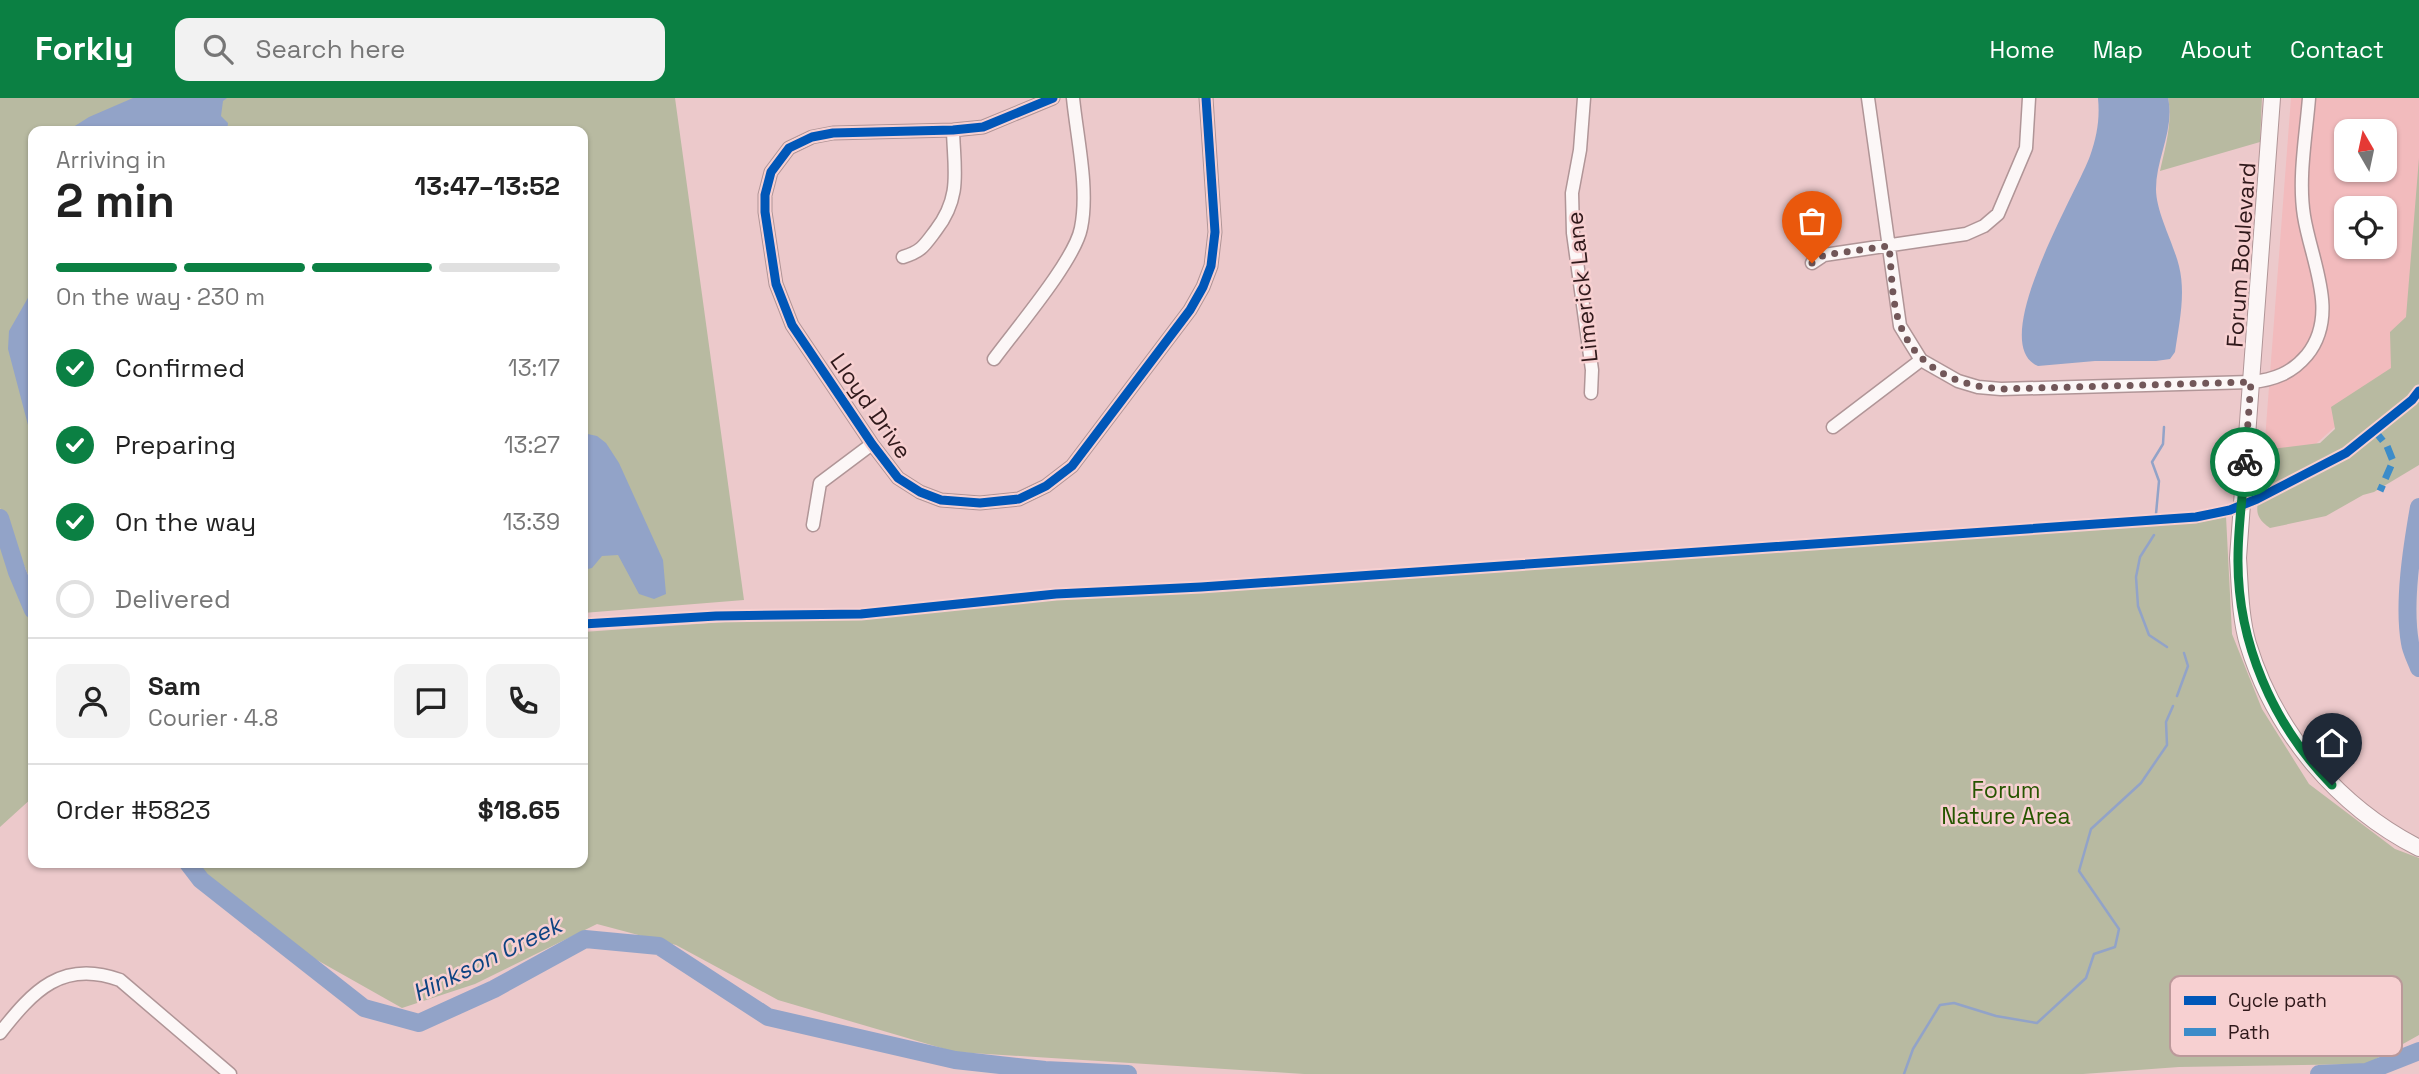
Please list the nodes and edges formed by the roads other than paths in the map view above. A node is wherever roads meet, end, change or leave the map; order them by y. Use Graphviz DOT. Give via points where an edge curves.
graph roads {
  1 [pos="1053,98"];
  2 [pos="1073,98"];
  3 [pos="1206,98"];
  4 [pos="1584,98"];
  5 [pos="1868,98"];
  6 [pos="2029,98"];
  7 [pos="2272,98"];
  8 [pos="2309,98"];
  9 [pos="953,130"];
  10 [pos="1889,246"];
  11 [pos="903,257"];
  12 [pos="1812,263"];
  13 [pos="994,359"];
  14 [pos="1921,360"];
  15 [pos="2251,382"];
  16 [pos="1591,393"];
  17 [pos="1833,427"];
  18 [pos="872,444"];
  19 [pos="813,525"];
  20 [pos="2419,848"];
  21 [pos="0,1033"];
  22 [pos="230,1074"];
  1 -- 9 [label="street" via="983,127"];
  2 -- 13 [label="street" via="1083,195 1081,229 1069,257"];
  3 -- 18 [label="street, Lloyd Drive" via="1215,232 1211,266 1190,310 1072,466 1019,499 941,500 898,478"];
  4 -- 16 [label="street, Limerick Lane" via="1572,193"];
  5 -- 10 [label="street"];
  6 -- 10 [label="street" via="2026,148 1998,214 1966,234"];
  7 -- 15 [label="street, Forum Boulevard"];
  8 -- 15 [label="street" via="2302,192 2320,283 2322,326 2302,361 2279,378"];
  9 -- 11 [label="street" via="953,203 921,251"];
  9 -- 18 [label="street, Lloyd Drive" via="812,137 789,148 771,172 765,195 776,284 792,325"];
  10 -- 12 [label="street" via="1824,255"];
  10 -- 14 [label="street" via="1900,326"];
  14 -- 15 [label="street" via="1958,382 2001,389"];
  14 -- 17 [label="street"];
  15 -- 20 [label="street, Forum Boulevard" via="2238,558 2248,642 2269,694 2314,766 2389,833"];
  18 -- 19 [label="street" via="820,483"];
  21 -- 22 [label="street" via="40,988 64,976 104,974 120,980"];
}
